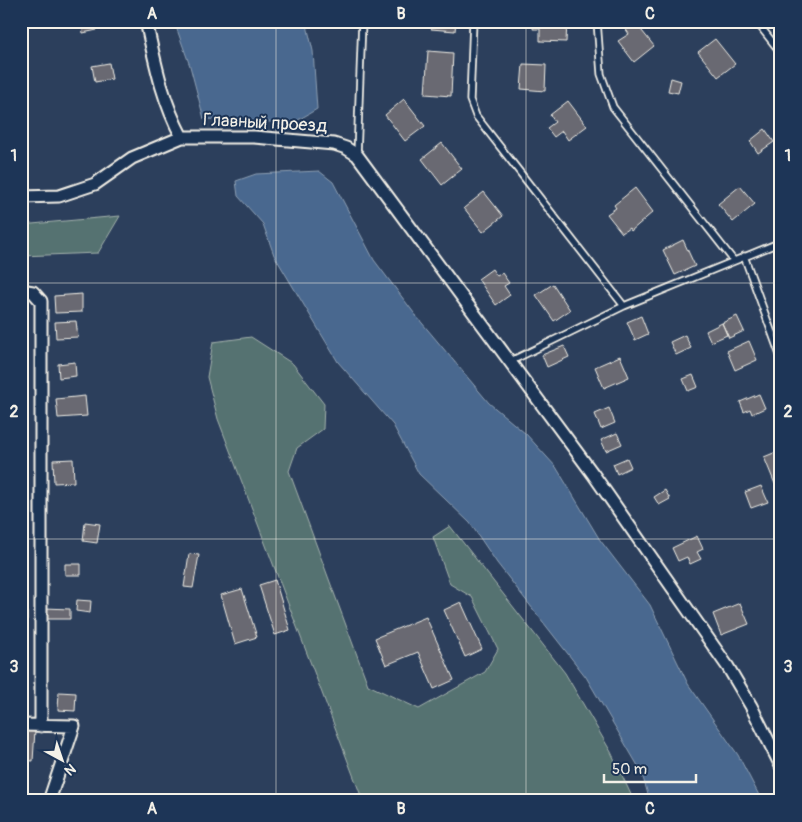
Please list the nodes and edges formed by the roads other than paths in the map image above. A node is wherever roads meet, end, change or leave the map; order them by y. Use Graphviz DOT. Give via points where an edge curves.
graph roads {
  1 [pos="146,21"];
  2 [pos="362,21"];
  3 [pos="473,21"];
  4 [pos="597,21"];
  5 [pos="756,21"];
  6 [pos="781,54"];
  7 [pos="182,137"];
  8 [pos="357,155"];
  9 [pos="21,197"];
  10 [pos="781,242"];
  11 [pos="744,256"];
  12 [pos="734,261"];
  13 [pos="21,290"];
  14 [pos="624,306"];
  15 [pos="781,358"];
  16 [pos="511,361"];
  17 [pos="21,725"];
  18 [pos="41,726"];
  19 [pos="781,766"];
  20 [pos="49,801"];
  1 -- 7 [label="street" via="158,82"];
  2 -- 8 [label="lane"];
  3 -- 14 [label="lane" via="470,100 476,116"];
  4 -- 12 [label="lane" via="601,74 613,107"];
  5 -- 6 [label="lane"];
  7 -- 8 [label="street, Главный проезд" via="254,137 334,144"];
  7 -- 9 [label="street" via="132,158 94,184 59,196"];
  8 -- 16 [label="street"];
  10 -- 11 [label="lane"];
  11 -- 12 [label="lane"];
  11 -- 15 [label="lane"];
  12 -- 14 [label="lane"];
  13 -- 18 [label="street" via="33,292 41,302"];
  14 -- 16 [label="lane"];
  16 -- 19 [label="street" via="728,667"];
  17 -- 18 [label="street"];
  18 -- 20 [label="street" via="74,726"];
}
